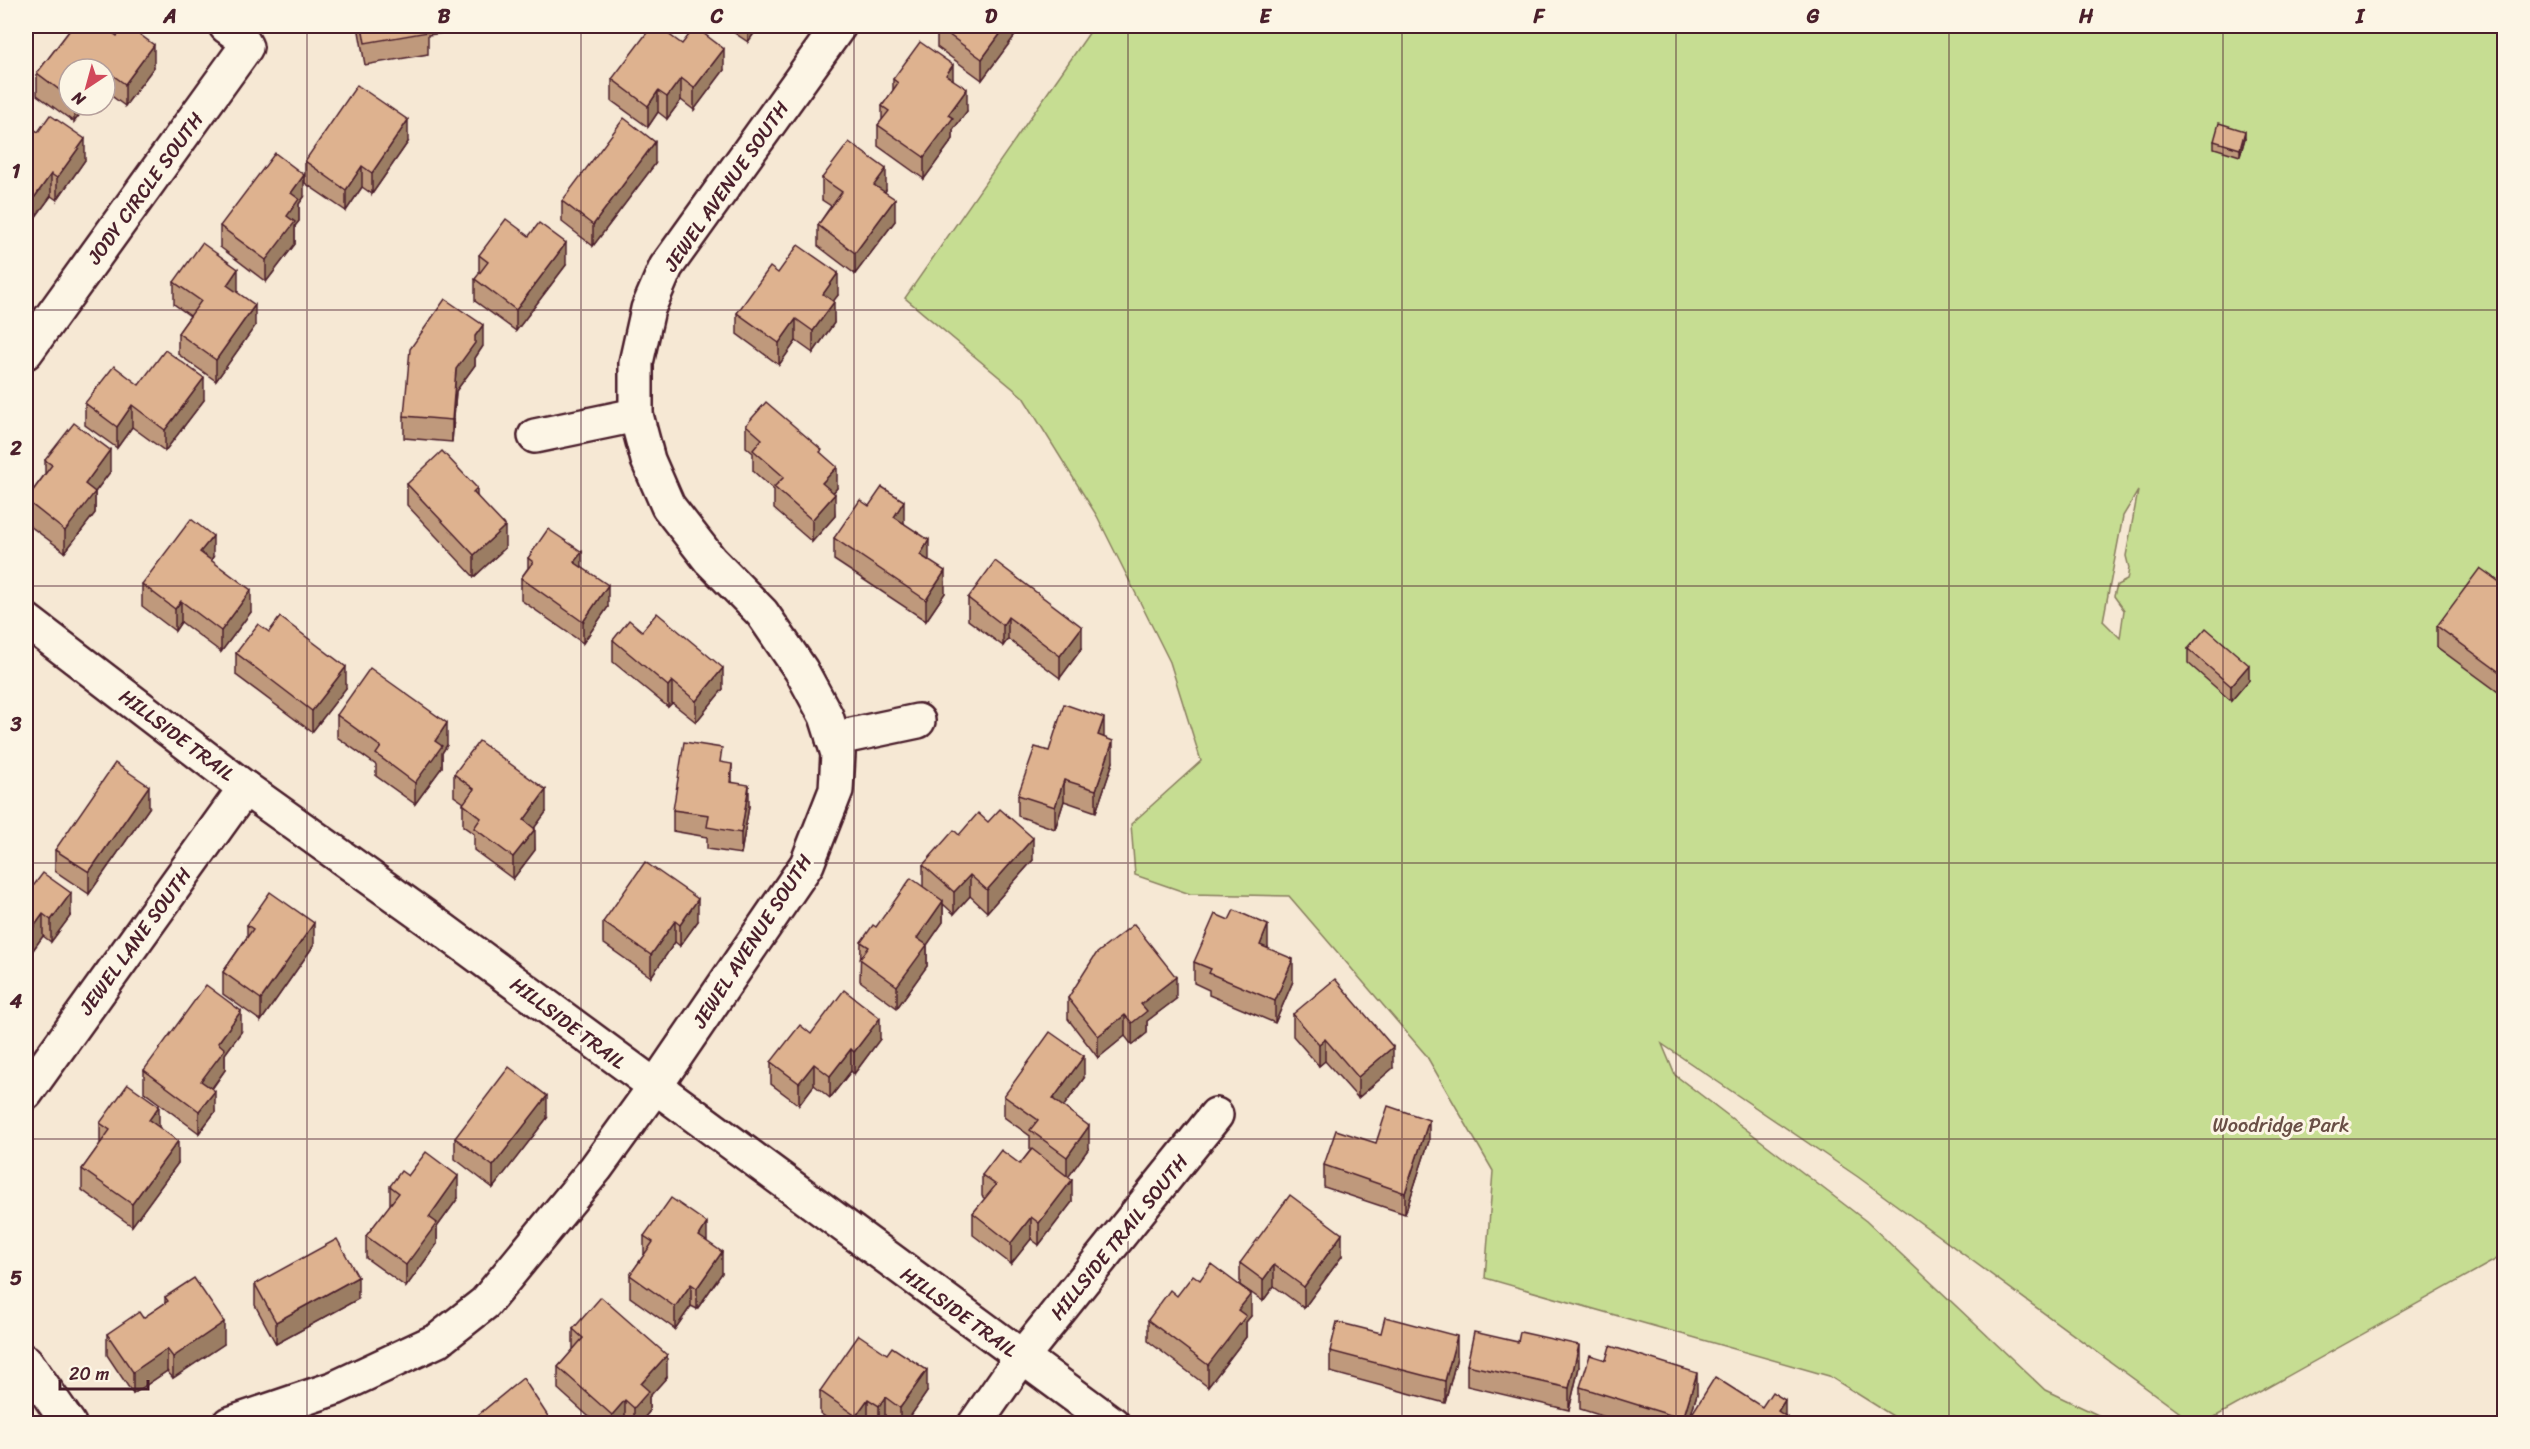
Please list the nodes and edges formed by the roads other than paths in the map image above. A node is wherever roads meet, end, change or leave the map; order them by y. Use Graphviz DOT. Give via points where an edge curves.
graph roads {
  1 [pos="226,26"];
  2 [pos="839,26"];
  3 [pos="26,352"];
  4 [pos="636,415"];
  5 [pos="535,436"];
  6 [pos="26,620"];
  7 [pos="918,721"];
  8 [pos="833,739"];
  9 [pos="245,788"];
  10 [pos="654,1088"];
  11 [pos="26,1094"];
  12 [pos="1216,1115"];
  13 [pos="1021,1358"];
  14 [pos="26,1362"];
  15 [pos="69,1424"];
  16 [pos="229,1424"];
  17 [pos="975,1424"];
  18 [pos="1113,1424"];
  1 -- 3 [label="street, JODY CIRCLE SOUTH" via="240,36 246,47"];
  2 -- 4 [label="street, JEWEL AVENUE SOUTH" via="666,267 648,309 636,363"];
  4 -- 5 [label="street"];
  4 -- 8 [label="street, JEWEL AVENUE SOUTH" via="648,460 668,506 710,560 762,613 801,670 826,716"];
  6 -- 9 [label="street, HILLSIDE TRAIL"];
  7 -- 8 [label="street"];
  8 -- 10 [label="street, JEWEL AVENUE SOUTH" via="838,754 836,790 807,864"];
  9 -- 10 [label="street, HILLSIDE TRAIL"];
  9 -- 11 [label="street, JEWEL LANE SOUTH"];
  10 -- 13 [label="street, HILLSIDE TRAIL"];
  10 -- 16 [label="street, JEWEL AVENUE SOUTH" via="596,1168 485,1303 438,1340 334,1388"];
  12 -- 13 [label="street, HILLSIDE TRAIL SOUTH"];
  13 -- 17 [label="street, HILLSIDE TRAIL SOUTH"];
  13 -- 18 [label="street, HILLSIDE TRAIL"];
  14 -- 15 [label="street"];
}
